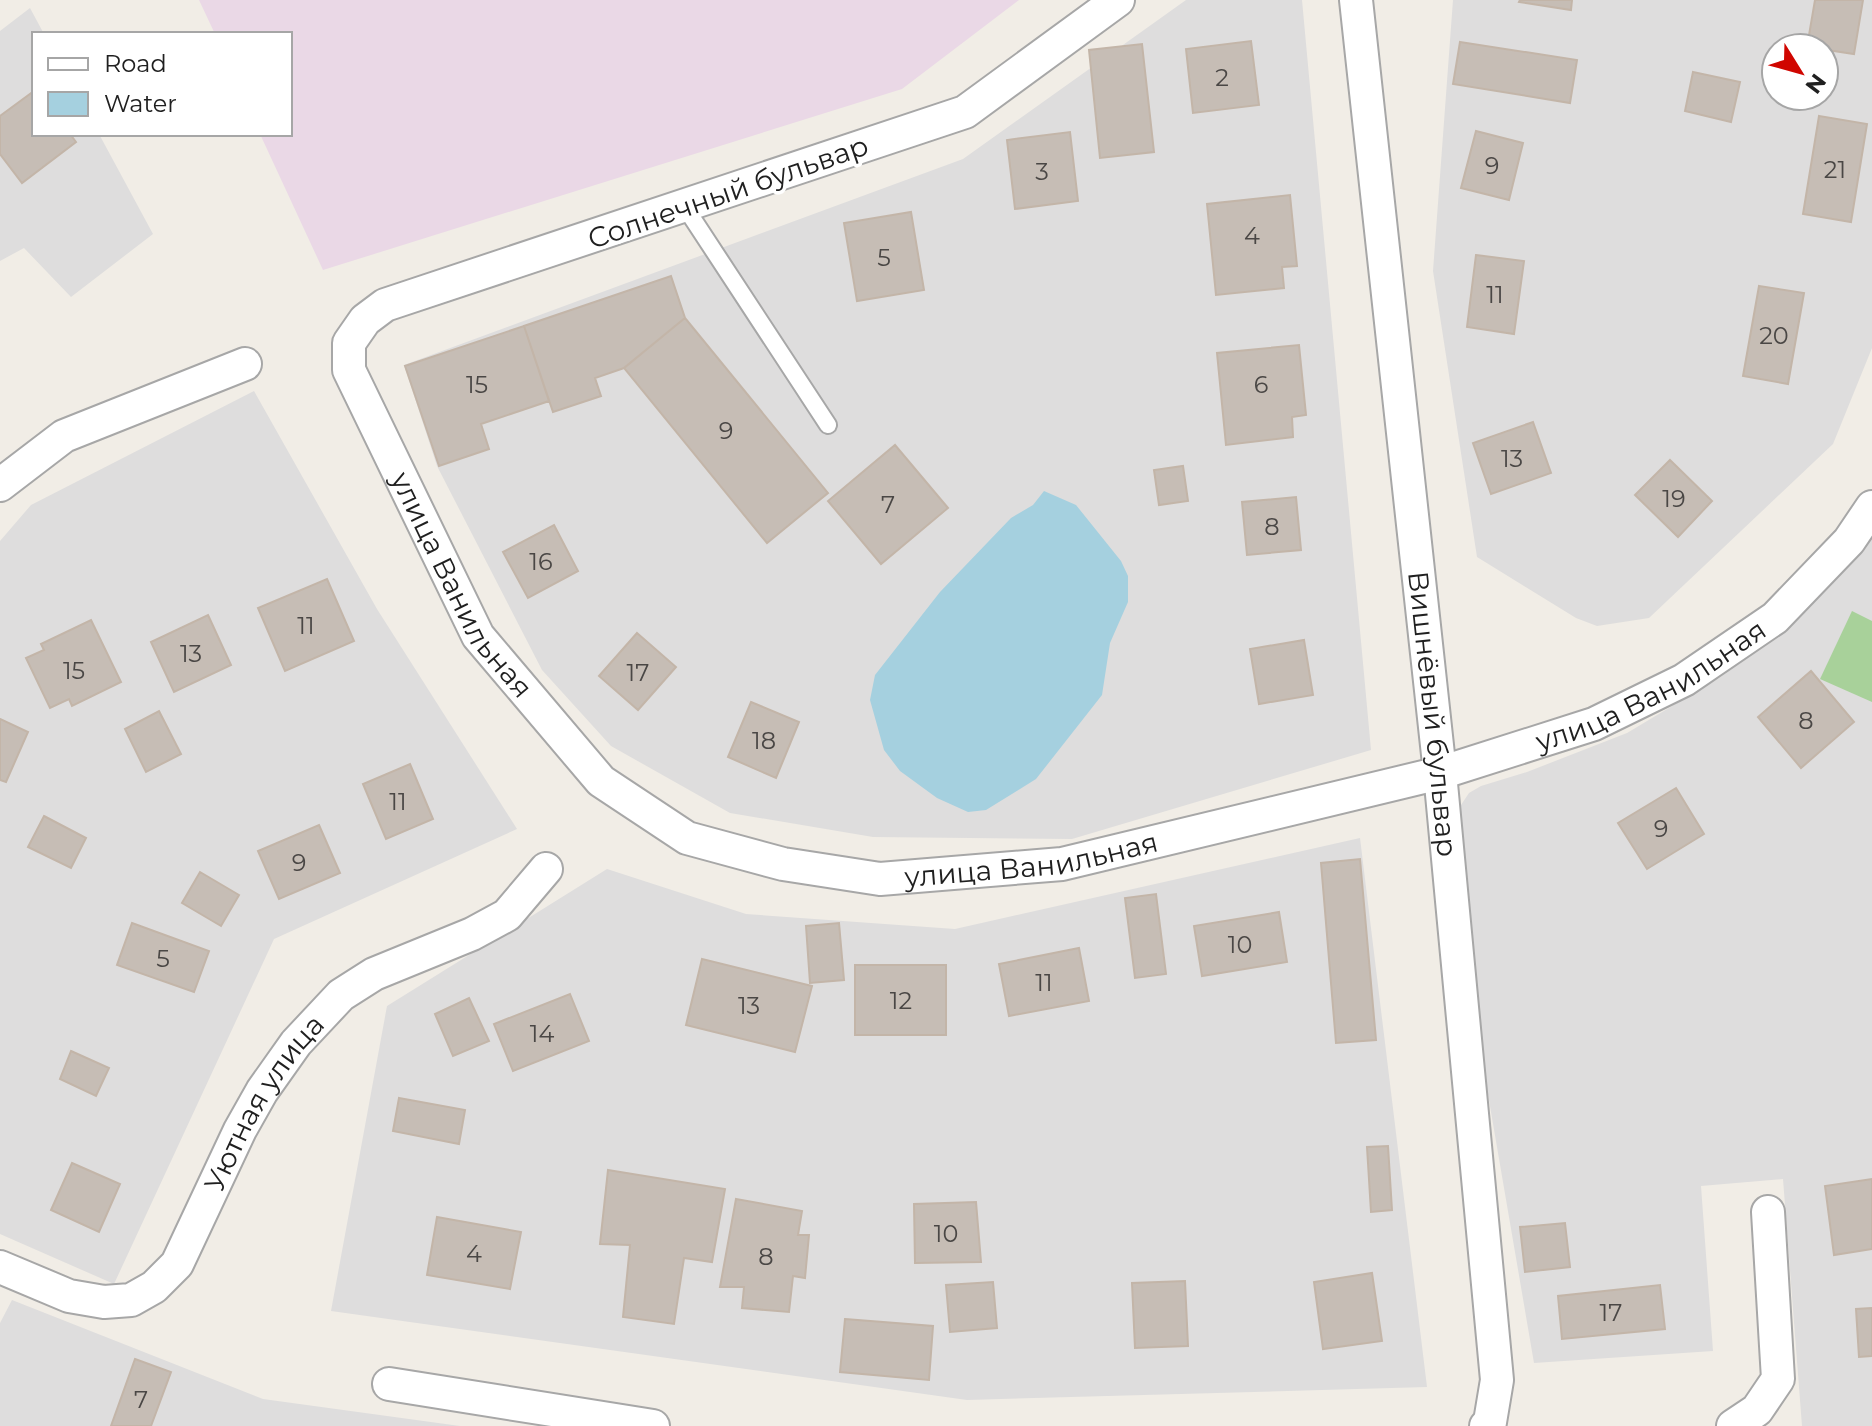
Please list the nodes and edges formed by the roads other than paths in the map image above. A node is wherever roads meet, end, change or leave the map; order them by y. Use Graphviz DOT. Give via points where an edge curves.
graph roads {
  1 [pos="1118,0"];
  2 [pos="1356,0"];
  3 [pos="685,207"];
  4 [pos="245,364"];
  5 [pos="349,370"];
  6 [pos="828,425"];
  7 [pos="0,485"];
  8 [pos="1872,507"];
  9 [pos="1440,773"];
  10 [pos="546,869"];
  11 [pos="1768,1212"];
  12 [pos="0,1267"];
  13 [pos="389,1384"];
  14 [pos="653,1426"];
  15 [pos="1486,1426"];
  16 [pos="1733,1426"];
  1 -- 3 [label="street, Солнечный бульвар" via="965,112"];
  2 -- 9 [label="street, Вишнёвый бульвар"];
  3 -- 5 [label="street, Солнечный бульвар" via="385,305 365,320 349,343"];
  3 -- 6 [label="lane"];
  4 -- 7 [label="street" via="64,436"];
  5 -- 9 [label="street, улица Ванильная" via="478,636 601,781 687,838 783,864 880,879 1062,864"];
  8 -- 9 [label="street, улица Ванильная" via="1849,541 1775,618 1684,680 1594,724"];
  9 -- 15 [label="street, Вишнёвый бульвар" via="1497,1380"];
  10 -- 12 [label="street, Уютная улица" via="507,915 374,974 332,1004 262,1091 177,1264 154,1287 131,1300 104,1302 69,1296"];
  11 -- 16 [label="street" via="1778,1379 1757,1410"];
  13 -- 14 [label="street"];
}
